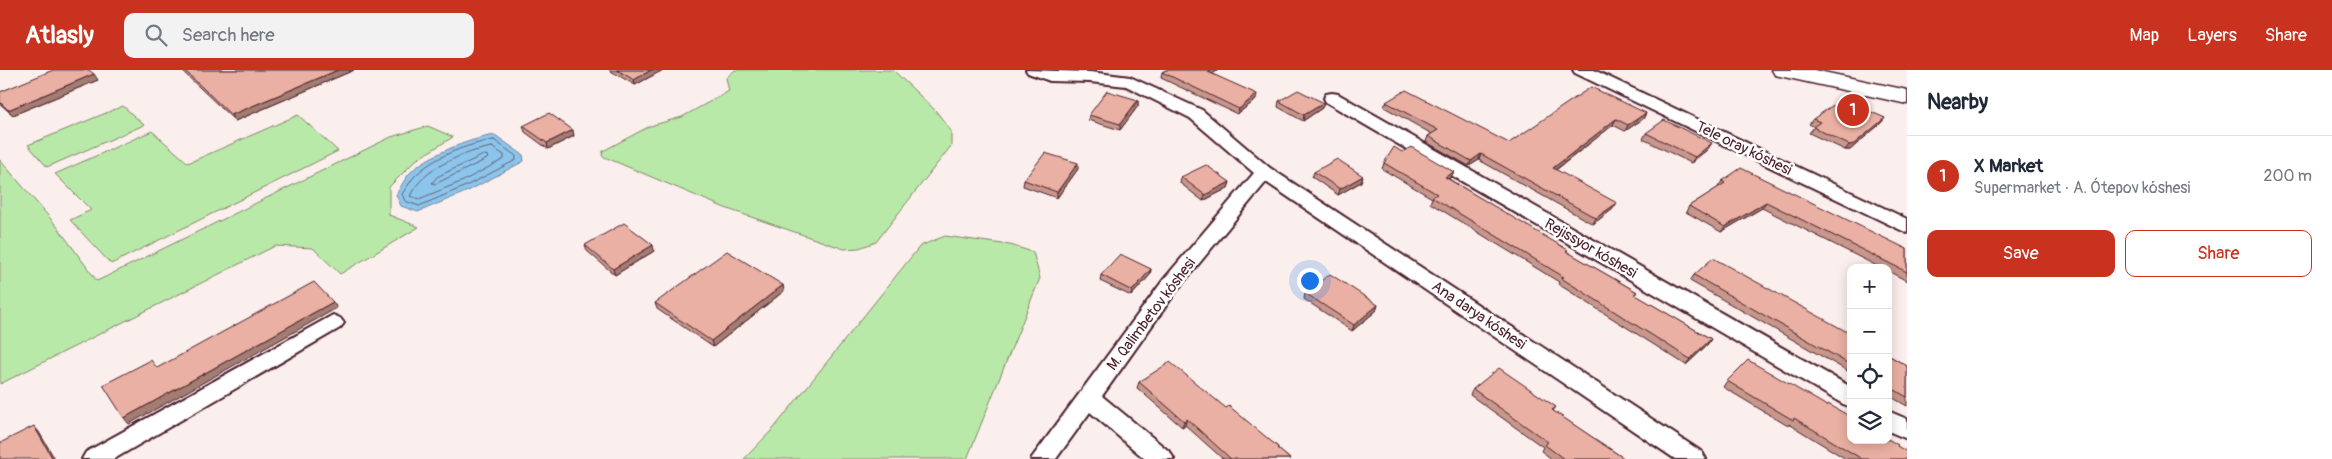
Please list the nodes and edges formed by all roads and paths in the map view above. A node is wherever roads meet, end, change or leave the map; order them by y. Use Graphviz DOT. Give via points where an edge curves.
graph roads {
  1 [pos="1034,70"];
  2 [pos="1581,70"];
  3 [pos="1783,70"];
  4 [pos="1907,97"];
  5 [pos="1332,98"];
  6 [pos="1264,172"];
  7 [pos="1907,227"];
  8 [pos="333,323"];
  9 [pos="1847,396"];
  10 [pos="1089,398"];
  11 [pos="1892,422"];
  12 [pos="1907,430"];
  13 [pos="94,459"];
  14 [pos="1043,459"];
  15 [pos="1162,459"];
  16 [pos="1694,459"];
  1 -- 6 [label="street, Ana darya kóshesi" via="1050,76 1090,76 1130,82 1196,114"];
  2 -- 7 [label="street, Tele oray kóshesi"];
  3 -- 4 [label="street"];
  5 -- 9 [label="street, Rejissyor kóshesi"];
  6 -- 10 [label="street, M. Qalimbetov kóshesi" via="1171,284"];
  6 -- 16 [label="street, Ana darya kóshesi"];
  8 -- 13 [label="street"];
  10 -- 14 [label="street, M. Qalimbetov kóshesi"];
  10 -- 15 [label="street"];
  11 -- 12 [label="street"];
}
